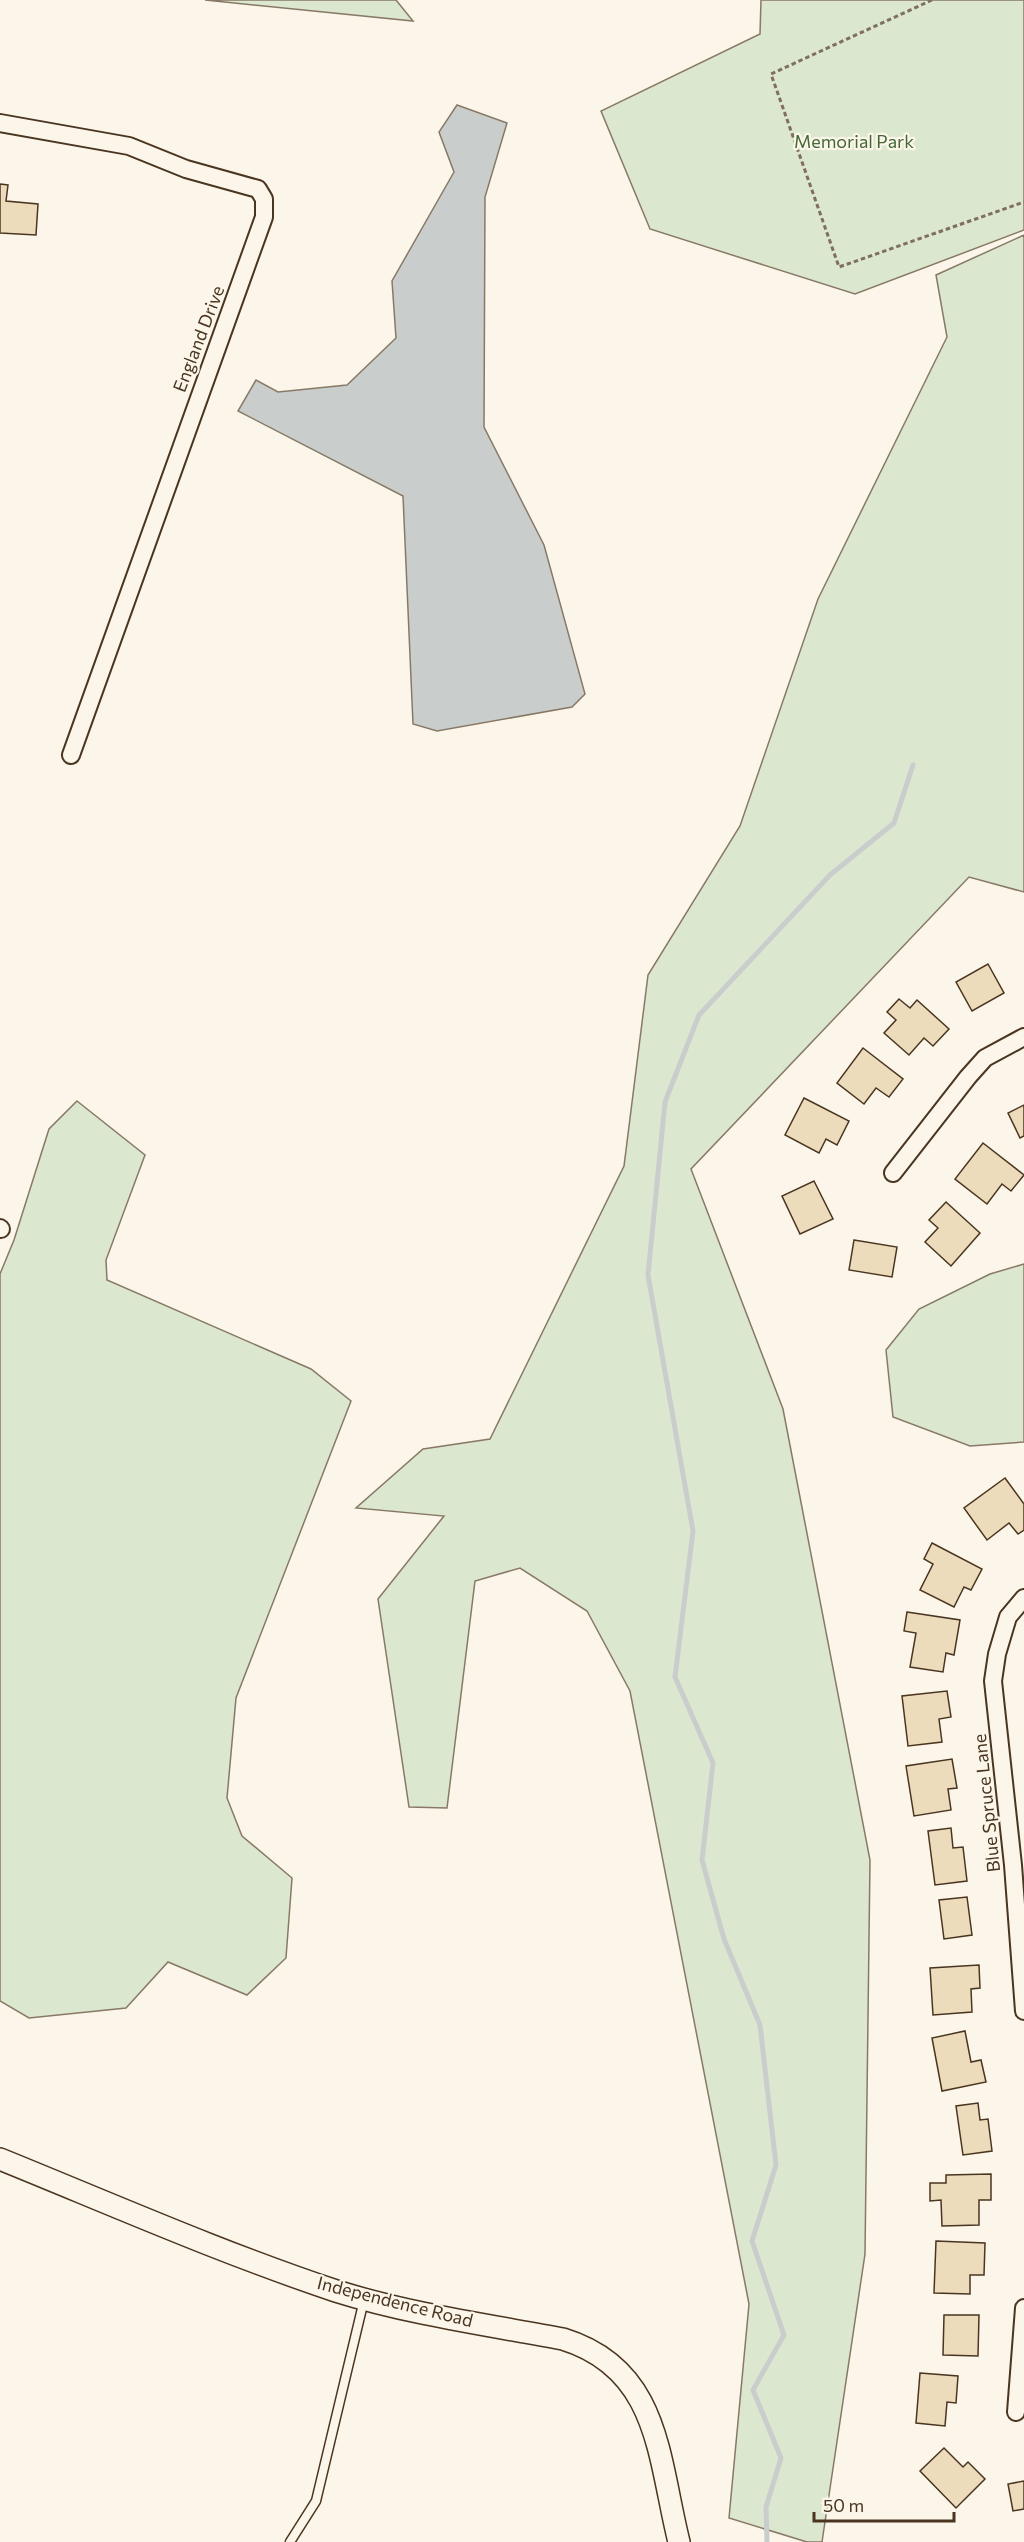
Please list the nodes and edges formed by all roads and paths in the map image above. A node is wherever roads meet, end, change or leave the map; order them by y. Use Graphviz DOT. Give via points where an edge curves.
graph roads {
  1 [pos="932,0"];
  2 [pos="0,123"];
  3 [pos="1024,202"];
  4 [pos="71,755"];
  5 [pos="1024,1037"];
  6 [pos="893,1173"];
  7 [pos="1024,1598"];
  8 [pos="1018,1865"];
  9 [pos="1024,2011"];
  10 [pos="0,2159"];
  11 [pos="365,2298"];
  12 [pos="1024,2308"];
  13 [pos="1016,2412"];
  14 [pos="290,2542"];
  15 [pos="679,2542"];
  1 -- 3 [label="path" via="771,74 839,267"];
  2 -- 4 [label="street, England Drive" via="129,146 186,170 258,189 264,199 264,217 243,280"];
  5 -- 6 [label="street" via="985,1058"];
  7 -- 8 [label="street, Blue Spruce Lane" via="1008,1617 993,1681"];
  8 -- 9 [label="street, Blue Spruce Lane"];
  10 -- 11 [label="street, Independence Road" via="222,2248"];
  11 -- 14 [label="lane" via="316,2501"];
  11 -- 15 [label="street, Independence Road" via="563,2340 604,2357 637,2391 647,2414"];
  12 -- 13 [label="street"];
}
